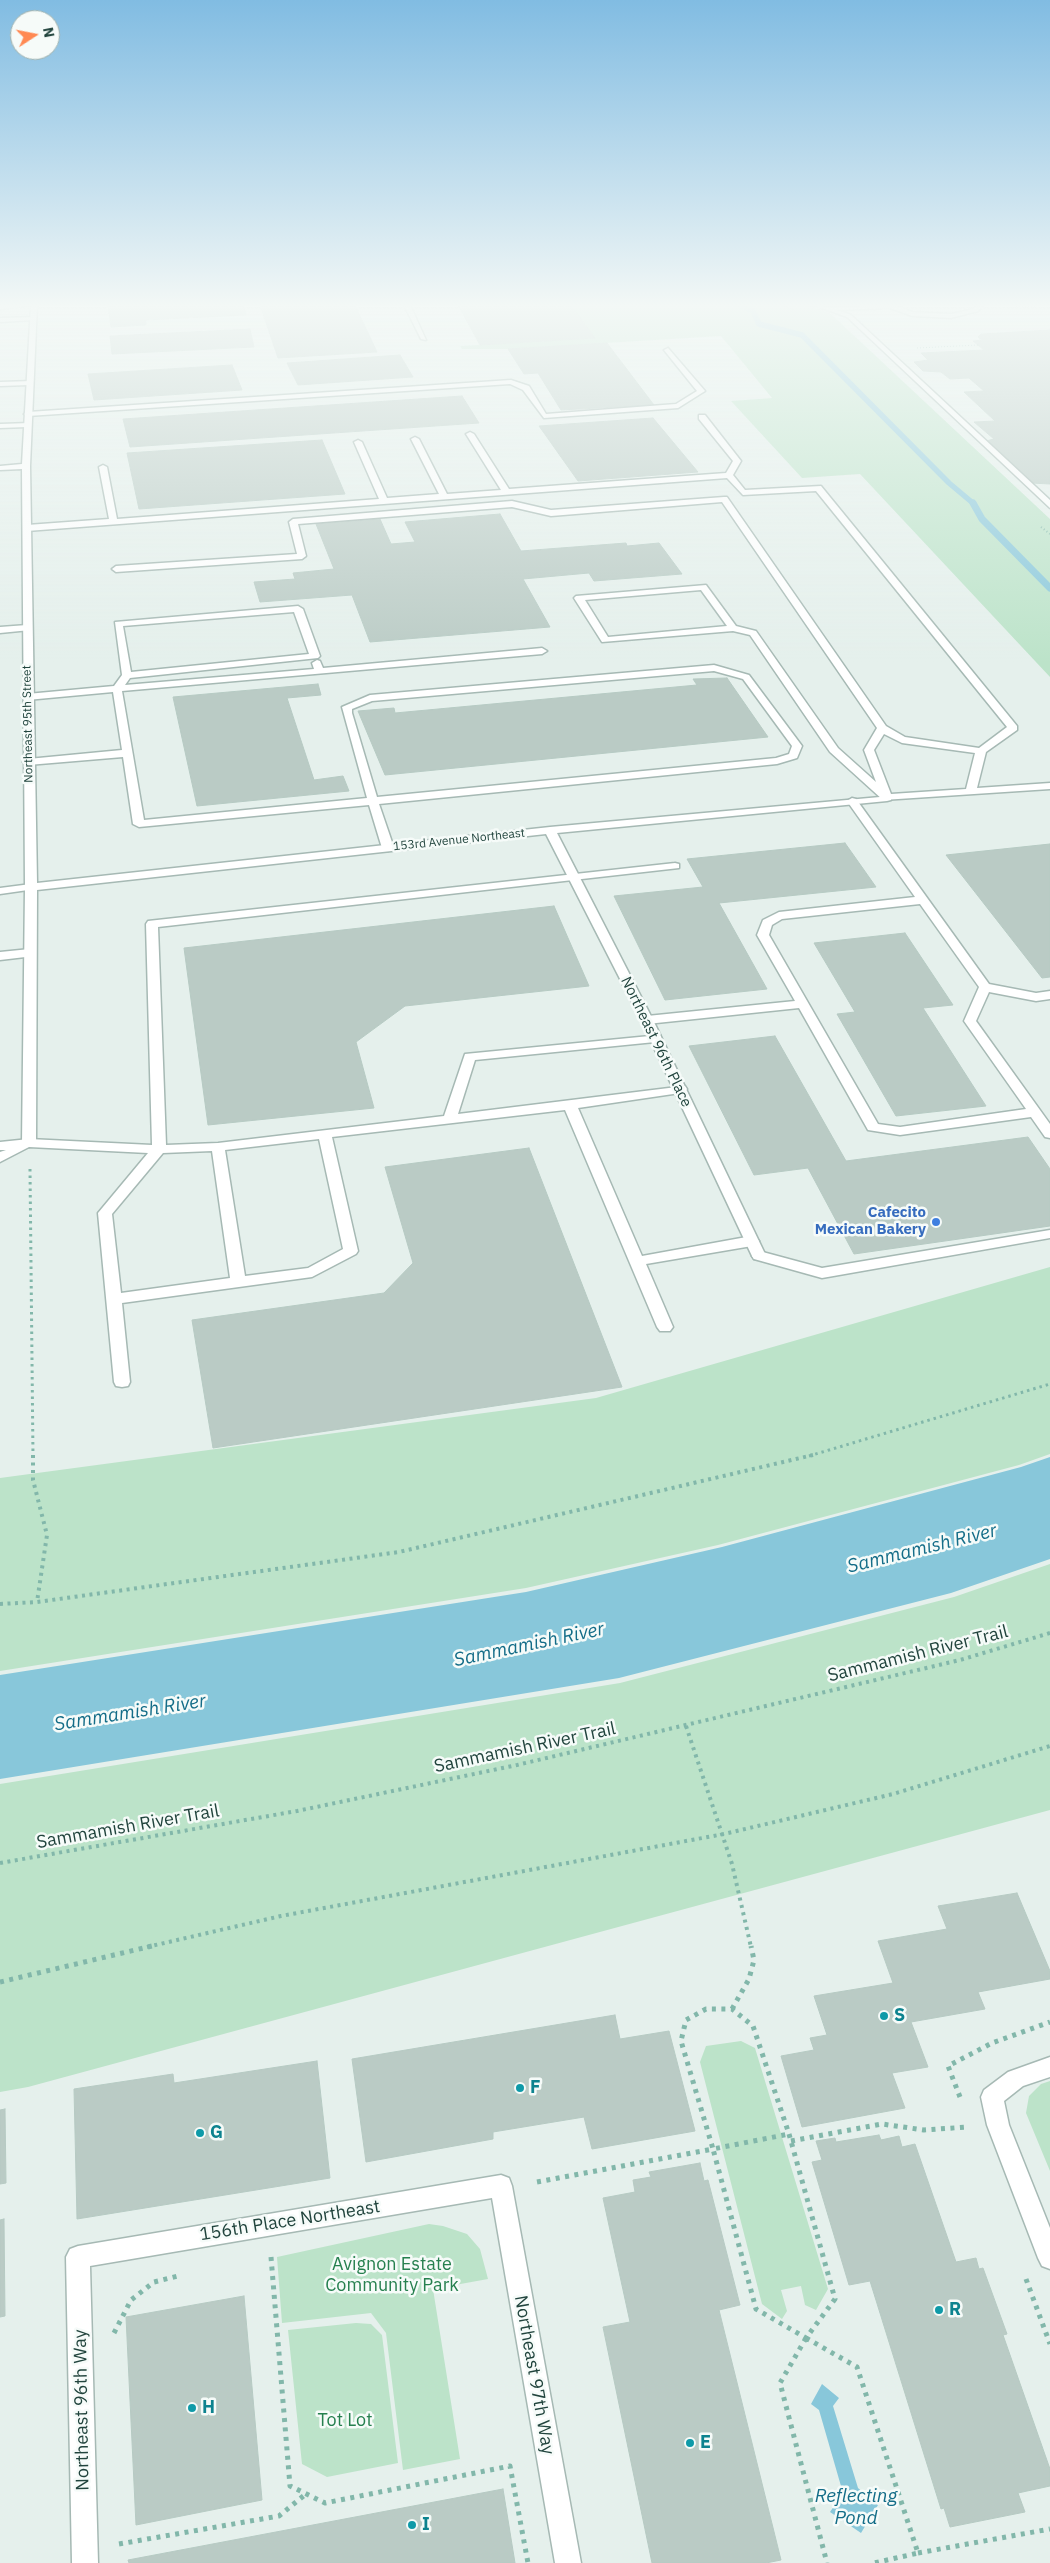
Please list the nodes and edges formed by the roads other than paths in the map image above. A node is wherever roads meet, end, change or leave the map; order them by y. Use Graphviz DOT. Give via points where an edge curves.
graph roads {
  1 [pos="27,425"];
  2 [pos="708,425"];
  3 [pos="964,425"];
  4 [pos="470,434"];
  5 [pos="414,439"];
  6 [pos="358,442"];
  7 [pos="26,466"];
  8 [pos="103,467"];
  9 [pos="0,468"];
  10 [pos="729,475"];
  11 [pos="507,492"];
  12 [pos="743,493"];
  13 [pos="444,497"];
  14 [pos="724,499"];
  15 [pos="384,501"];
  16 [pos="1050,505"];
  17 [pos="113,520"];
  18 [pos="27,528"];
  19 [pos="116,569"];
  20 [pos="27,628"];
  21 [pos="733,628"];
  22 [pos="0,630"];
  23 [pos="542,651"];
  24 [pos="315,656"];
  25 [pos="319,671"];
  26 [pos="127,675"];
  27 [pos="117,688"];
  28 [pos="27,697"];
  29 [pos="882,728"];
  30 [pos="980,751"];
  31 [pos="127,754"];
  32 [pos="28,762"];
  33 [pos="1050,786"];
  34 [pos="972,792"];
  35 [pos="887,798"];
  36 [pos="373,801"];
  37 [pos="852,801"];
  38 [pos="550,830"];
  39 [pos="388,848"];
  40 [pos="674,866"];
  41 [pos="574,878"];
  42 [pos="31,887"];
  43 [pos="0,891"];
  44 [pos="924,900"];
  45 [pos="30,953"];
  46 [pos="0,956"];
  47 [pos="985,987"];
  48 [pos="1050,995"];
  49 [pos="1036,997"];
  50 [pos="803,1004"];
  51 [pos="1050,1005"];
  52 [pos="647,1020"];
  53 [pos="655,1038"];
  54 [pos="680,1089"];
  55 [pos="570,1105"];
  56 [pos="1035,1112"];
  57 [pos="450,1120"];
  58 [pos="1050,1134"];
  59 [pos="325,1135"];
  60 [pos="30,1143"];
  61 [pos="0,1146"];
  62 [pos="218,1147"];
  63 [pos="159,1149"];
  64 [pos="0,1158"];
  65 [pos="1050,1234"];
  66 [pos="752,1241"];
  67 [pos="637,1261"];
  68 [pos="238,1282"];
  69 [pos="114,1299"];
  70 [pos="665,1327"];
  71 [pos="122,1382"];
  72 [pos="1050,2067"];
  73 [pos="502,2186"];
  74 [pos="78,2257"];
  75 [pos="1050,2258"];
  76 [pos="85,2563"];
  77 [pos="568,2563"];
  1 -- 7 [label="street, Northeast 95th Street"];
  2 -- 10 [label="street" via="737,461"];
  3 -- 16 [label="street"];
  4 -- 11 [label="street"];
  5 -- 13 [label="street"];
  6 -- 15 [label="street"];
  7 -- 9 [label="street"];
  7 -- 18 [label="street, Northeast 95th Street"];
  8 -- 17 [label="street"];
  10 -- 11 [label="street"];
  10 -- 12 [label="street"];
  11 -- 13 [label="street"];
  12 -- 14 [label="street"];
  12 -- 30 [label="street" via="818,488 1013,728"];
  13 -- 15 [label="street"];
  14 -- 19 [label="street" via="550,513 512,504 293,522 302,556"];
  14 -- 29 [label="street"];
  15 -- 17 [label="street"];
  17 -- 18 [label="street"];
  18 -- 20 [label="street, Northeast 95th Street"];
  20 -- 22 [label="street"];
  20 -- 28 [label="street, Northeast 95th Street"];
  21 -- 21 [label="street" via="703,587 580,598 605,640"];
  21 -- 35 [label="street" via="753,633 834,750"];
  23 -- 25 [label="street"];
  24 -- 25 [label="street"];
  24 -- 26 [label="street"];
  24 -- 26 [label="street" via="298,609 118,624"];
  25 -- 27 [label="street"];
  26 -- 27 [label="street"];
  27 -- 28 [label="street"];
  27 -- 31 [label="street"];
  28 -- 32 [label="street, Northeast 95th Street"];
  29 -- 30 [label="street" via="902,740"];
  29 -- 35 [label="street" via="869,750"];
  30 -- 34 [label="street"];
  31 -- 32 [label="street"];
  31 -- 36 [label="street" via="139,824"];
  32 -- 42 [label="street, Northeast 95th Street"];
  33 -- 34 [label="street, 153rd Avenue Northeast"];
  34 -- 35 [label="street, 153rd Avenue Northeast"];
  35 -- 37 [label="street, 153rd Avenue Northeast"];
  36 -- 36 [label="street" via="777,761 793,756 797,746 746,677 714,668 370,698 347,707 347,713"];
  36 -- 39 [label="street"];
  37 -- 38 [label="street, 153rd Avenue Northeast"];
  37 -- 44 [label="street"];
  38 -- 39 [label="street, 153rd Avenue Northeast"];
  38 -- 41 [label="street, Northeast 96th Place"];
  39 -- 42 [label="street, 153rd Avenue Northeast"];
  40 -- 41 [label="street"];
  41 -- 52 [label="street, Northeast 96th Place"];
  41 -- 63 [label="street" via="152,924"];
  42 -- 43 [label="street, 153rd Avenue Northeast"];
  42 -- 45 [label="street, Northeast 95th Street"];
  44 -- 47 [label="street"];
  44 -- 50 [label="street" via="772,919 763,934"];
  45 -- 46 [label="street"];
  45 -- 60 [label="street, Northeast 95th Street"];
  47 -- 49 [label="street"];
  47 -- 56 [label="street" via="970,1021"];
  48 -- 49 [label="street"];
  49 -- 51 [label="street"];
  50 -- 52 [label="street"];
  50 -- 56 [label="street" via="874,1127 900,1131"];
  52 -- 53 [label="street, Northeast 96th Place"];
  53 -- 54 [label="street, Northeast 96th Place"];
  53 -- 57 [label="street" via="470,1057"];
  54 -- 55 [label="street"];
  54 -- 66 [label="street, Northeast 96th Place"];
  55 -- 57 [label="street"];
  55 -- 67 [label="street"];
  56 -- 58 [label="street"];
  57 -- 59 [label="street"];
  59 -- 62 [label="street"];
  59 -- 68 [label="street" via="351,1251 312,1272"];
  60 -- 61 [label="street"];
  60 -- 63 [label="street"];
  60 -- 64 [label="street"];
  62 -- 63 [label="street"];
  62 -- 68 [label="street"];
  63 -- 69 [label="street" via="106,1213"];
  65 -- 66 [label="street, Northeast 96th Place" via="822,1273 759,1256"];
  66 -- 67 [label="street"];
  67 -- 70 [label="street"];
  68 -- 69 [label="street"];
  69 -- 71 [label="street"];
  72 -- 75 [label="street" via="1016,2079 992,2097 998,2125"];
  73 -- 74 [label="street, 156th Place Northeast"];
  73 -- 77 [label="street, Northeast 97th Way"];
  74 -- 76 [label="street, Northeast 96th Way"];
}
